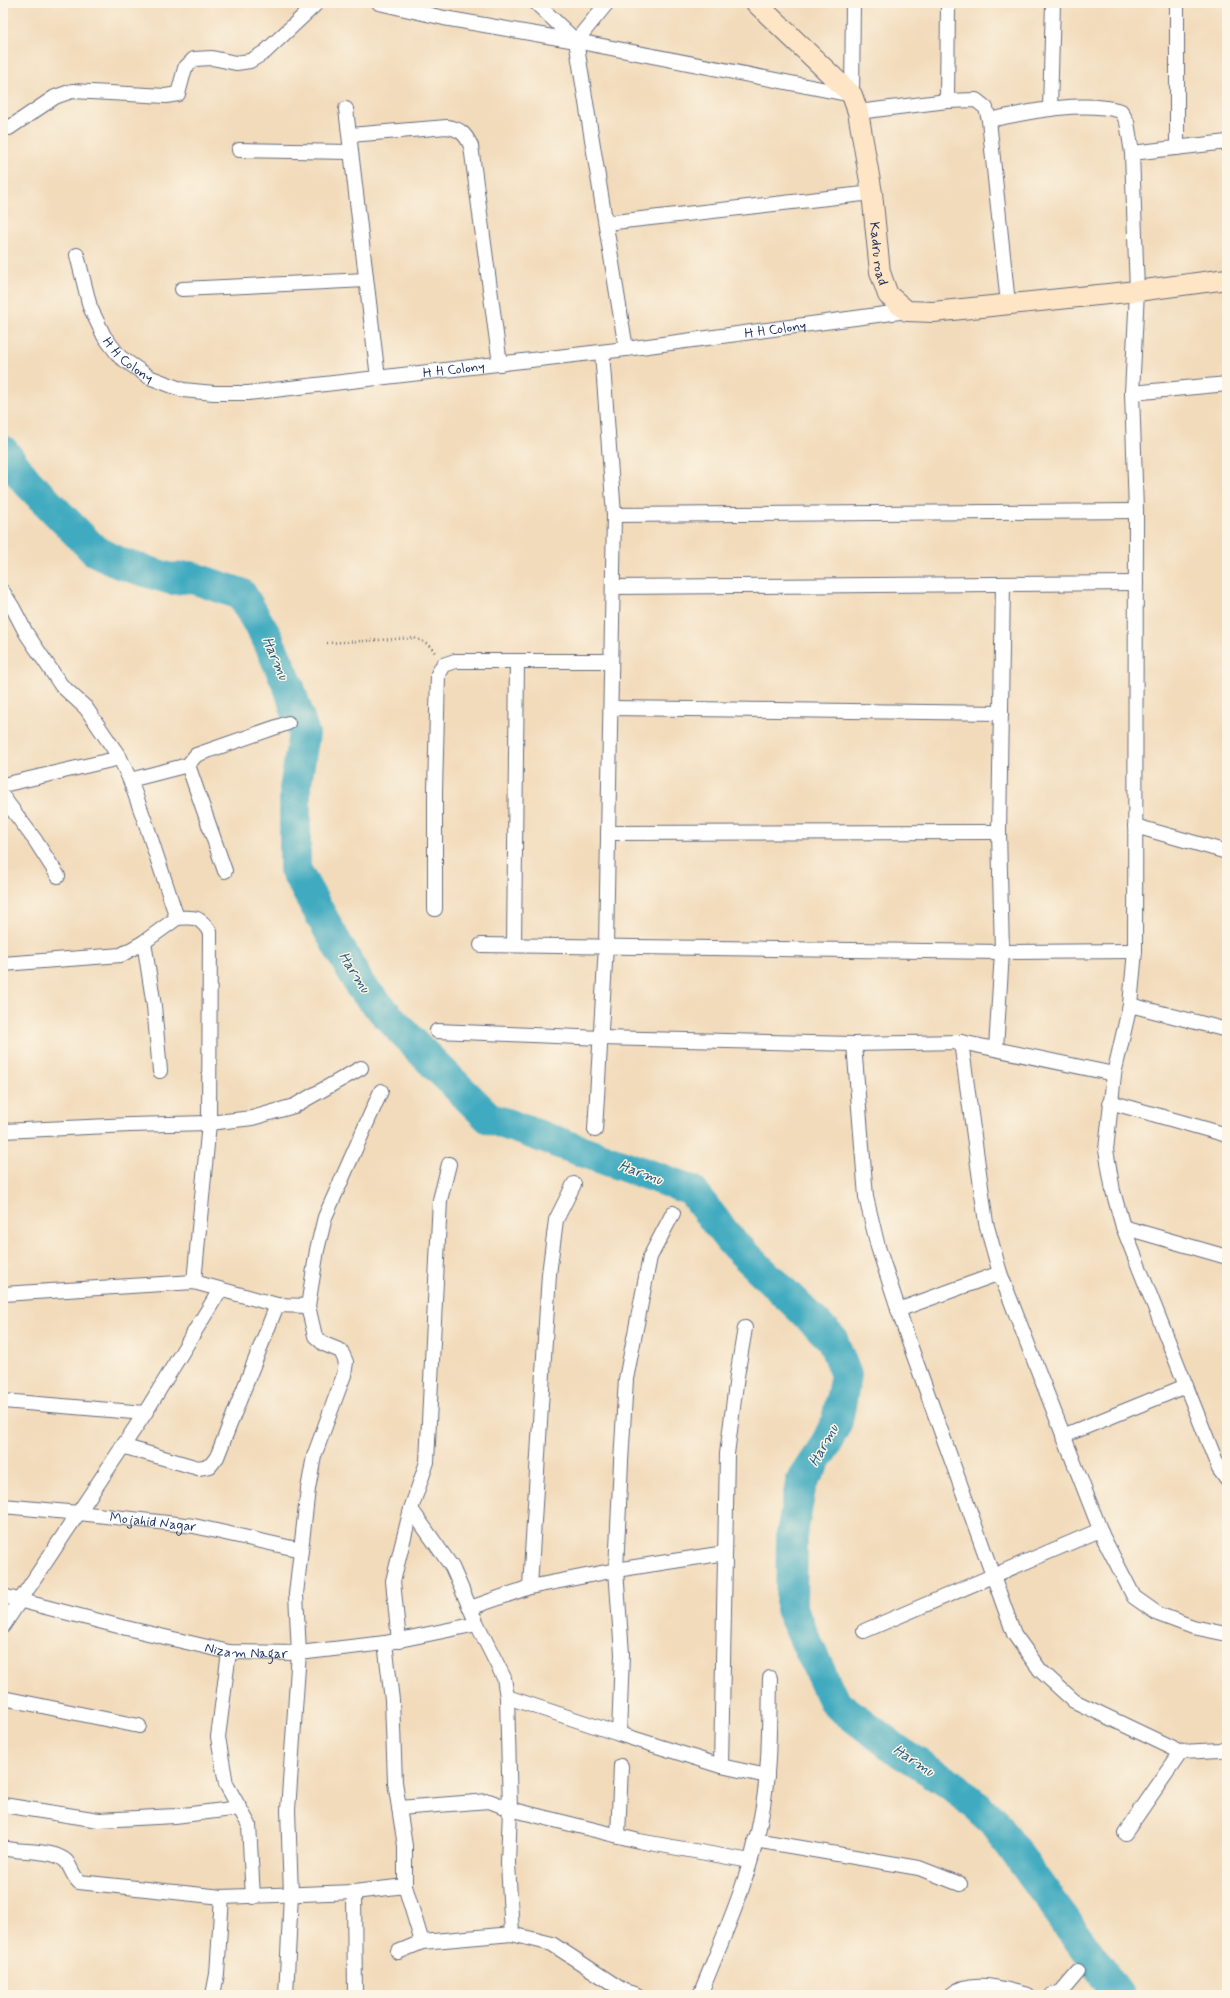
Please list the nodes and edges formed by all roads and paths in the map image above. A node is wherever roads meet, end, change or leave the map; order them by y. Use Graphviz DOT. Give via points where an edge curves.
graph roads {
  1 [pos="317,3"];
  2 [pos="379,3"];
  3 [pos="536,3"];
  4 [pos="607,3"];
  5 [pos="756,3"];
  6 [pos="853,3"];
  7 [pos="948,3"];
  8 [pos="1053,3"];
  9 [pos="1177,3"];
  10 [pos="576,41"];
  11 [pos="947,101"];
  12 [pos="855,104"];
  13 [pos="1050,108"];
  14 [pos="346,109"];
  15 [pos="989,120"];
  16 [pos="9,128"];
  17 [pos="350,135"];
  18 [pos="1227,142"];
  19 [pos="1177,148"];
  20 [pos="239,150"];
  21 [pos="352,152"];
  22 [pos="1132,153"];
  23 [pos="872,193"];
  24 [pos="606,223"];
  25 [pos="77,255"];
  26 [pos="1227,279"];
  27 [pos="366,280"];
  28 [pos="182,289"];
  29 [pos="1137,291"];
  30 [pos="1008,304"];
  31 [pos="907,311"];
  32 [pos="626,349"];
  33 [pos="602,352"];
  34 [pos="500,364"];
  35 [pos="378,378"];
  36 [pos="1227,384"];
  37 [pos="1132,393"];
  38 [pos="1136,511"];
  39 [pos="614,515"];
  40 [pos="1136,583"];
  41 [pos="1003,585"];
  42 [pos="613,587"];
  43 [pos="3,592"];
  44 [pos="326,642"];
  45 [pos="517,661"];
  46 [pos="612,661"];
  47 [pos="443,665"];
  48 [pos="612,708"];
  49 [pos="1001,713"];
  50 [pos="288,723"];
  51 [pos="120,758"];
  52 [pos="188,765"];
  53 [pos="130,780"];
  54 [pos="3,786"];
  55 [pos="3,797"];
  56 [pos="1135,826"];
  57 [pos="999,832"];
  58 [pos="608,833"];
  59 [pos="1227,852"];
  60 [pos="224,871"];
  61 [pos="58,876"];
  62 [pos="435,910"];
  63 [pos="177,918"];
  64 [pos="144,942"];
  65 [pos="481,945"];
  66 [pos="514,945"];
  67 [pos="606,946"];
  68 [pos="1135,951"];
  69 [pos="1002,952"];
  70 [pos="3,964"];
  71 [pos="1130,1005"];
  72 [pos="1227,1030"];
  73 [pos="437,1031"];
  74 [pos="601,1038"];
  75 [pos="961,1042"];
  76 [pos="854,1044"];
  77 [pos="996,1049"];
  78 [pos="360,1068"];
  79 [pos="160,1071"];
  80 [pos="1114,1074"];
  81 [pos="381,1091"];
  82 [pos="1110,1102"];
  83 [pos="209,1124"];
  84 [pos="595,1130"];
  85 [pos="3,1131"];
  86 [pos="1227,1134"];
  87 [pos="449,1164"];
  88 [pos="574,1184"];
  89 [pos="673,1213"];
  90 [pos="1123,1228"];
  91 [pos="1227,1257"];
  92 [pos="1000,1273"];
  93 [pos="194,1282"];
  94 [pos="220,1290"];
  95 [pos="3,1294"];
  96 [pos="277,1306"];
  97 [pos="308,1306"];
  98 [pos="898,1310"];
  99 [pos="745,1328"];
  100 [pos="1186,1386"];
  101 [pos="3,1401"];
  102 [pos="145,1413"];
  103 [pos="1063,1436"];
  104 [pos="122,1446"];
  105 [pos="1227,1480"];
  106 [pos="3,1506"];
  107 [pos="411,1509"];
  108 [pos="79,1513"];
  109 [pos="1100,1530"];
  110 [pos="301,1550"];
  111 [pos="725,1553"];
  112 [pos="616,1570"];
  113 [pos="993,1576"];
  114 [pos="530,1587"];
  115 [pos="3,1596"];
  116 [pos="21,1599"];
  117 [pos="470,1608"];
  118 [pos="477,1624"];
  119 [pos="3,1626"];
  120 [pos="864,1631"];
  121 [pos="1227,1634"];
  122 [pos="392,1642"];
  123 [pos="228,1652"];
  124 [pos="299,1652"];
  125 [pos="770,1678"];
  126 [pos="507,1697"];
  127 [pos="3,1698"];
  128 [pos="139,1726"];
  129 [pos="619,1734"];
  130 [pos="1227,1747"];
  131 [pos="1181,1752"];
  132 [pos="621,1766"];
  133 [pos="720,1766"];
  134 [pos="768,1776"];
  135 [pos="3,1805"];
  136 [pos="240,1808"];
  137 [pos="399,1808"];
  138 [pos="510,1809"];
  139 [pos="1125,1833"];
  140 [pos="618,1836"];
  141 [pos="755,1840"];
  142 [pos="3,1848"];
  143 [pos="750,1861"];
  144 [pos="960,1884"];
  145 [pos="405,1886"];
  146 [pos="354,1892"];
  147 [pos="290,1894"];
  148 [pos="222,1897"];
  149 [pos="253,1897"];
  150 [pos="512,1934"];
  151 [pos="422,1942"];
  152 [pos="398,1952"];
  153 [pos="1078,1972"];
  154 [pos="213,1995"];
  155 [pos="286,1995"];
  156 [pos="355,1995"];
  157 [pos="637,1995"];
  158 [pos="700,1995"];
  159 [pos="951,1995"];
  160 [pos="1028,1995"];
  161 [pos="1052,1995"];
  1 -- 16 [label="street" via="265,52 250,61 236,63 212,58 194,59 185,68 178,94 166,96 72,90 56,97"];
  2 -- 10 [label="street" via="444,18"];
  3 -- 10 [label="street"];
  4 -- 10 [label="street"];
  5 -- 12 [label="main road"];
  6 -- 12 [label="street"];
  7 -- 11 [label="street"];
  8 -- 13 [label="street"];
  9 -- 19 [label="street"];
  10 -- 12 [label="street"];
  10 -- 24 [label="street"];
  11 -- 12 [label="street"];
  11 -- 15 [label="street" via="976,100 986,108"];
  12 -- 23 [label="main road, Kadru road"];
  13 -- 15 [label="street"];
  13 -- 22 [label="street" via="1109,108 1121,111 1127,122"];
  14 -- 17 [label="street"];
  15 -- 30 [label="street"];
  17 -- 21 [label="street"];
  17 -- 34 [label="street" via="447,127 457,128 466,135 471,146"];
  18 -- 19 [label="street"];
  19 -- 22 [label="street"];
  20 -- 21 [label="street"];
  21 -- 27 [label="street"];
  22 -- 29 [label="street"];
  23 -- 24 [label="street"];
  23 -- 31 [label="main road, Kadru road" via="880,272 888,294"];
  24 -- 32 [label="street"];
  25 -- 35 [label="street, H H Colony" via="90,307 104,336 120,357 149,377 183,390 214,394 248,393"];
  26 -- 29 [label="main road"];
  27 -- 28 [label="street"];
  27 -- 35 [label="street"];
  29 -- 30 [label="main road"];
  29 -- 37 [label="street"];
  30 -- 31 [label="main road" via="933,312"];
  31 -- 32 [label="street, H H Colony"];
  32 -- 33 [label="street, H H Colony"];
  33 -- 34 [label="street, H H Colony"];
  33 -- 39 [label="street"];
  34 -- 35 [label="street, H H Colony"];
  36 -- 37 [label="street"];
  37 -- 38 [label="street"];
  38 -- 39 [label="street"];
  38 -- 40 [label="street"];
  39 -- 42 [label="street"];
  40 -- 41 [label="street"];
  40 -- 56 [label="street"];
  41 -- 42 [label="street"];
  41 -- 49 [label="street"];
  42 -- 46 [label="street"];
  43 -- 51 [label="street" via="26,634 61,685 86,708"];
  44 -- 47 [label="path" via="414,638 432,646"];
  45 -- 46 [label="street"];
  45 -- 47 [label="street" via="455,661"];
  45 -- 66 [label="street"];
  46 -- 48 [label="street"];
  47 -- 62 [label="street" via="438,674"];
  48 -- 49 [label="street"];
  48 -- 58 [label="street"];
  49 -- 57 [label="street"];
  50 -- 52 [label="street" via="196,755"];
  51 -- 53 [label="street"];
  51 -- 54 [label="street"];
  52 -- 53 [label="street"];
  52 -- 60 [label="street"];
  53 -- 63 [label="street"];
  55 -- 61 [label="street" via="36,840"];
  56 -- 59 [label="street"];
  56 -- 68 [label="street"];
  57 -- 58 [label="street"];
  57 -- 69 [label="street"];
  58 -- 67 [label="street"];
  63 -- 64 [label="street"];
  63 -- 83 [label="street" via="194,917 203,922 210,932"];
  64 -- 70 [label="street" via="121,954"];
  64 -- 79 [label="street" via="154,1006"];
  65 -- 66 [label="street"];
  66 -- 67 [label="street"];
  67 -- 69 [label="street"];
  67 -- 74 [label="street"];
  68 -- 69 [label="street"];
  68 -- 71 [label="street"];
  69 -- 77 [label="street"];
  71 -- 72 [label="street"];
  71 -- 80 [label="street"];
  73 -- 74 [label="street"];
  74 -- 76 [label="street"];
  74 -- 84 [label="street"];
  75 -- 76 [label="street"];
  75 -- 77 [label="street"];
  75 -- 92 [label="street" via="986,1223"];
  76 -- 98 [label="street" via="866,1197 878,1247"];
  77 -- 80 [label="street"];
  78 -- 83 [label="street" via="294,1106 252,1118"];
  80 -- 82 [label="street"];
  81 -- 97 [label="street" via="325,1217"];
  82 -- 86 [label="street"];
  82 -- 90 [label="street" via="1106,1150"];
  83 -- 85 [label="street"];
  83 -- 93 [label="street"];
  87 -- 107 [label="street" via="440,1200 427,1462"];
  88 -- 114 [label="street" via="556,1220 549,1274"];
  89 -- 112 [label="street" via="650,1257 626,1379"];
  90 -- 91 [label="street"];
  90 -- 100 [label="street"];
  92 -- 98 [label="street"];
  92 -- 103 [label="street"];
  93 -- 94 [label="street"];
  93 -- 95 [label="street"];
  94 -- 96 [label="street"];
  94 -- 102 [label="street"];
  96 -- 97 [label="street"];
  96 -- 104 [label="street" via="216,1457 210,1466 198,1468"];
  97 -- 110 [label="street" via="315,1336 324,1344 341,1351 346,1362 344,1375 314,1456"];
  98 -- 113 [label="street"];
  99 -- 111 [label="street" via="736,1376 727,1454"];
  100 -- 103 [label="street"];
  100 -- 105 [label="street" via="1219,1469"];
  101 -- 102 [label="street"];
  102 -- 104 [label="street"];
  103 -- 109 [label="street"];
  104 -- 108 [label="street"];
  106 -- 108 [label="street, Mojahid Nagar"];
  107 -- 117 [label="street" via="452,1567"];
  107 -- 122 [label="street" via="392,1581"];
  108 -- 110 [label="street, Mojahid Nagar" via="194,1526"];
  108 -- 116 [label="street"];
  109 -- 113 [label="street"];
  109 -- 121 [label="street" via="1134,1598 1158,1614 1193,1627"];
  110 -- 124 [label="street" via="296,1594"];
  111 -- 112 [label="street"];
  111 -- 133 [label="street"];
  112 -- 114 [label="street"];
  112 -- 129 [label="street" via="622,1654"];
  113 -- 120 [label="street"];
  113 -- 131 [label="street" via="1014,1634 1040,1670 1074,1701"];
  114 -- 117 [label="street"];
  115 -- 116 [label="street, Nizam Nagar"];
  116 -- 119 [label="street"];
  116 -- 123 [label="street, Nizam Nagar" via="122,1627"];
  117 -- 118 [label="street"];
  118 -- 122 [label="street, Nizam Nagar"];
  118 -- 126 [label="street" via="504,1678"];
  122 -- 124 [label="street, Nizam Nagar"];
  122 -- 137 [label="street" via="395,1782"];
  123 -- 124 [label="street, Nizam Nagar"];
  123 -- 136 [label="street" via="218,1737 226,1784"];
  124 -- 147 [label="street" via="288,1810"];
  125 -- 134 [label="street"];
  126 -- 129 [label="street"];
  126 -- 138 [label="street"];
  127 -- 128 [label="street"];
  129 -- 133 [label="street"];
  130 -- 131 [label="street" via="1220,1750"];
  131 -- 139 [label="street"];
  132 -- 140 [label="street"];
  133 -- 134 [label="street"];
  134 -- 141 [label="street"];
  135 -- 136 [label="street" via="99,1820 175,1816"];
  136 -- 149 [label="street" via="249,1825"];
  137 -- 138 [label="street" via="490,1801"];
  137 -- 145 [label="street" via="405,1846"];
  138 -- 140 [label="street"];
  138 -- 150 [label="street" via="508,1863"];
  140 -- 143 [label="street"];
  141 -- 143 [label="street"];
  141 -- 144 [label="street" via="919,1868"];
  142 -- 148 [label="street" via="60,1856 68,1862 72,1874 79,1882"];
  143 -- 158 [label="street" via="734,1911"];
  145 -- 146 [label="street"];
  145 -- 151 [label="street"];
  146 -- 147 [label="street"];
  146 -- 156 [label="street"];
  147 -- 149 [label="street"];
  147 -- 155 [label="street"];
  148 -- 149 [label="street"];
  148 -- 154 [label="street" via="217,1974"];
  150 -- 151 [label="street"];
  150 -- 157 [label="street" via="552,1944 624,1991"];
  151 -- 152 [label="street"];
  153 -- 161 [label="street" via="1061,1992"];
  159 -- 160 [label="street" via="969,1986 988,1986"];
}
